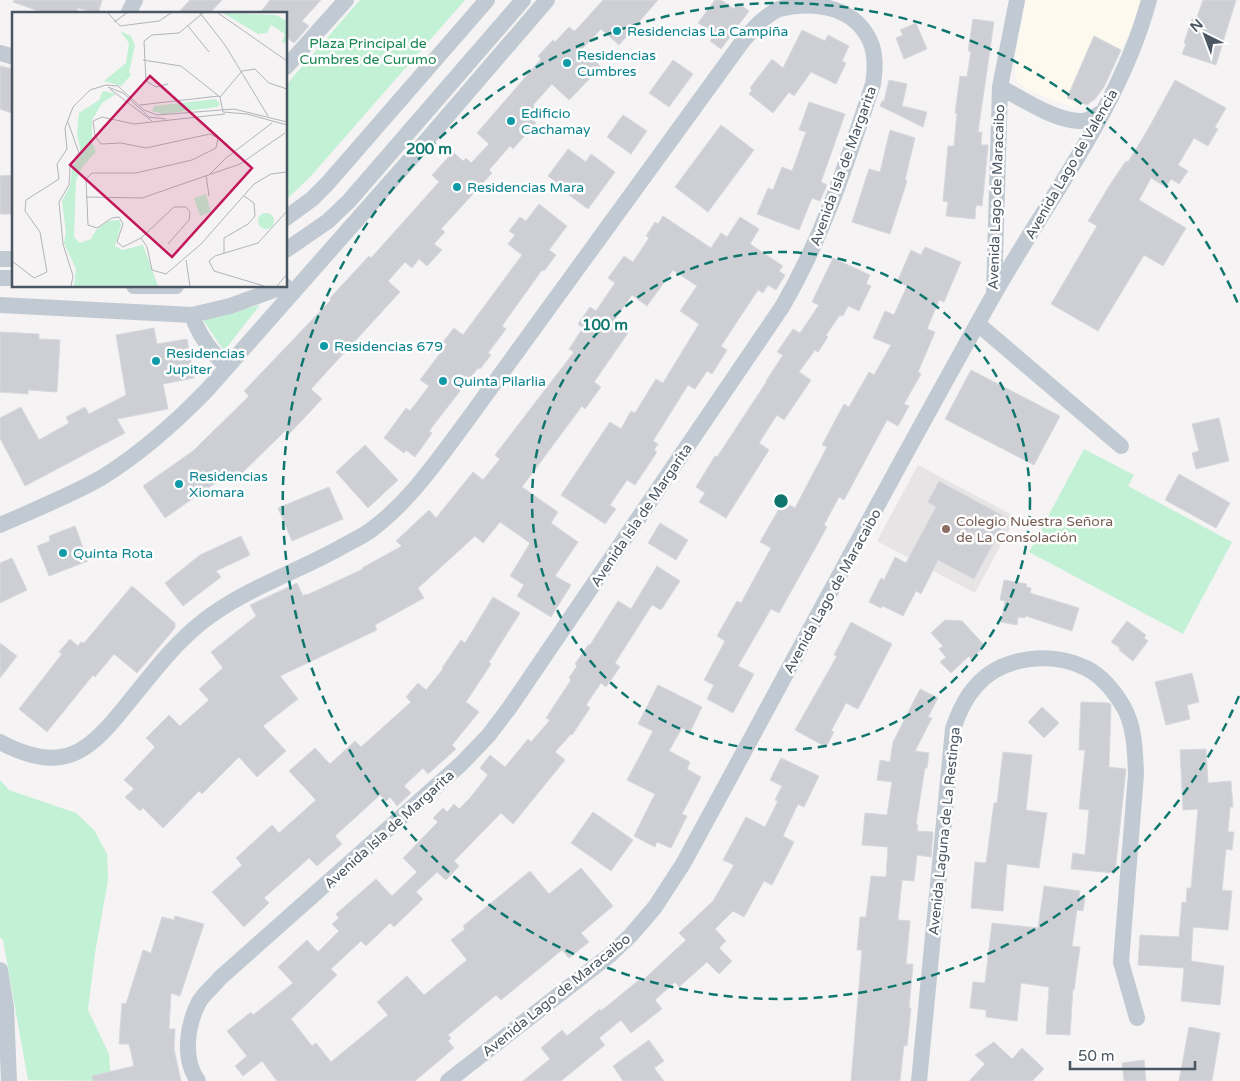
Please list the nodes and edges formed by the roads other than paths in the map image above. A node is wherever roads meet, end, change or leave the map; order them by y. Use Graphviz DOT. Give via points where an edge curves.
graph roads {
  1 [pos="135,0"];
  2 [pos="346,0"];
  3 [pos="487,0"];
  4 [pos="523,0"];
  5 [pos="547,0"];
  6 [pos="1017,0"];
  7 [pos="1149,0"];
  8 [pos="129,12"];
  9 [pos="288,66"];
  10 [pos="1000,86"];
  11 [pos="1104,111"];
  12 [pos="288,217"];
  13 [pos="288,249"];
  14 [pos="318,262"];
  15 [pos="288,284"];
  16 [pos="272,288"];
  17 [pos="259,290"];
  18 [pos="994,295"];
  19 [pos="0,305"];
  20 [pos="275,312"];
  21 [pos="192,315"];
  22 [pos="978,324"];
  23 [pos="227,367"];
  24 [pos="1120,446"];
  25 [pos="0,525"];
  26 [pos="0,742"];
  27 [pos="0,970"];
  28 [pos="1137,1018"];
  29 [pos="9,1081"];
  30 [pos="198,1081"];
  31 [pos="448,1081"];
  32 [pos="919,1081"];
  1 -- 8 [label="street"];
  2 -- 9 [label="street"];
  3 -- 12 [label="street" via="327,184"];
  4 -- 13 [label="street" via="349,201 328,221"];
  5 -- 14 [label="street"];
  6 -- 10 [label="street, Avenida Lago de Maracaibo"];
  7 -- 11 [label="street, Avenida Lago de Valencia" via="1133,47"];
  10 -- 11 [label="street" via="1043,110 1067,118 1080,121"];
  10 -- 18 [label="street, Avenida Lago de Maracaibo"];
  11 -- 18 [label="street, Avenida Lago de Valencia"];
  14 -- 15 [label="street"];
  14 -- 20 [label="street"];
  16 -- 17 [label="street"];
  17 -- 20 [label="street"];
  17 -- 21 [label="street" via="230,306"];
  18 -- 22 [label="street, Avenida Lago de Maracaibo"];
  19 -- 21 [label="street"];
  20 -- 23 [label="street"];
  21 -- 23 [label="street" via="198,332"];
  22 -- 24 [label="street"];
  22 -- 31 [label="street, Avenida Lago de Maracaibo" via="682,864 655,907 610,955"];
  23 -- 25 [label="street" via="183,414 134,456 101,478"];
  26 -- 30 [label="street, Avenida Isla de Margarita" via="30,756 48,758 79,751 115,719 182,640 203,622 236,599 370,531 401,506 755,27 777,10 806,1 831,4 858,21 872,47 873,84 817,240 782,307 488,736 461,764 220,978 200,1000 190,1024 188,1053"];
  27 -- 29 [label="street" via="6,1007"];
  28 -- 32 [label="street, Avenida Laguna de La Restinga" via="1121,962 1136,774 1135,748 1124,708 1102,679 1087,668 1051,658 1008,664 976,685 958,714 953,730"];
}
